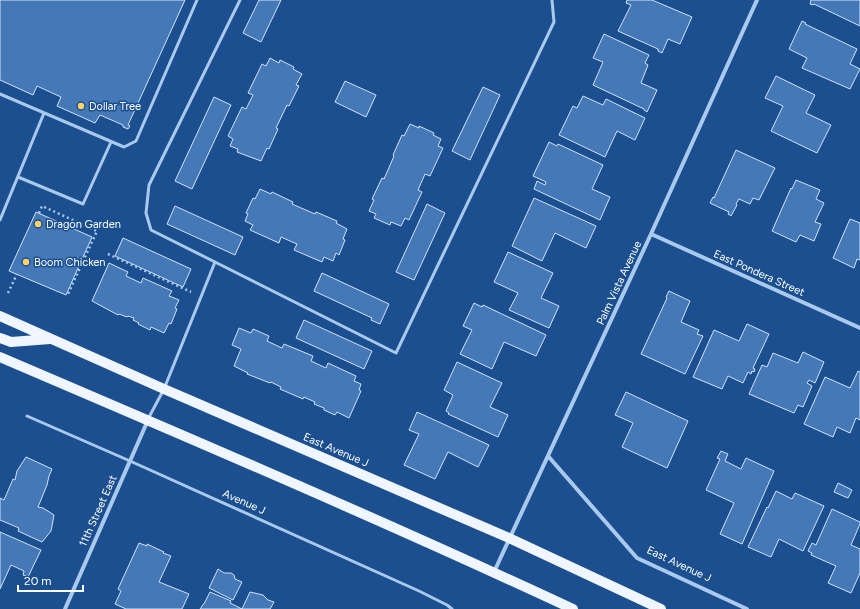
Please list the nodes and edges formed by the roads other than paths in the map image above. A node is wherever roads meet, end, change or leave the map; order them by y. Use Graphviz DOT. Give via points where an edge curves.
graph roads {
  1 [pos="197,0"];
  2 [pos="240,0"];
  3 [pos="552,0"];
  4 [pos="757,0"];
  5 [pos="0,94"];
  6 [pos="44,113"];
  7 [pos="111,142"];
  8 [pos="18,178"];
  9 [pos="0,220"];
  10 [pos="651,234"];
  11 [pos="215,262"];
  12 [pos="0,316"];
  13 [pos="860,328"];
  14 [pos="0,338"];
  15 [pos="52,339"];
  16 [pos="0,357"];
  17 [pos="164,389"];
  18 [pos="27,416"];
  19 [pos="148,420"];
  20 [pos="548,456"];
  21 [pos="130,461"];
  22 [pos="509,538"];
  23 [pos="494,572"];
  24 [pos="65,609"];
  25 [pos="452,609"];
  26 [pos="572,609"];
  27 [pos="661,609"];
  28 [pos="748,609"];
  1 -- 7 [label="lane" via="136,141 124,147"];
  2 -- 11 [label="lane" via="149,185 146,213 151,230"];
  3 -- 11 [label="lane" via="554,22 396,353"];
  4 -- 10 [label="street, Palm Vista Avenue"];
  5 -- 6 [label="lane"];
  6 -- 7 [label="lane"];
  6 -- 8 [label="lane"];
  7 -- 8 [label="lane" via="83,204"];
  8 -- 9 [label="lane"];
  10 -- 13 [label="street, East Pondera Street"];
  10 -- 20 [label="street, Palm Vista Avenue"];
  11 -- 17 [label="lane"];
  12 -- 15 [label="main road, East Avenue J"];
  14 -- 15 [label="main road" via="11,342"];
  15 -- 17 [label="main road, East Avenue J"];
  16 -- 19 [label="main road"];
  17 -- 19 [label="lane"];
  17 -- 22 [label="main road, East Avenue J"];
  18 -- 21 [label="lane, Avenue J"];
  19 -- 21 [label="street, 11th Street East"];
  19 -- 23 [label="main road"];
  20 -- 22 [label="street, Palm Vista Avenue"];
  20 -- 28 [label="street, East Avenue J" via="637,558"];
  21 -- 24 [label="street, 11th Street East"];
  21 -- 25 [label="lane, Avenue J" via="419,591"];
  22 -- 23 [label="street, Palm Vista Avenue"];
  22 -- 27 [label="main road, East Avenue J"];
  23 -- 26 [label="main road"];
}
